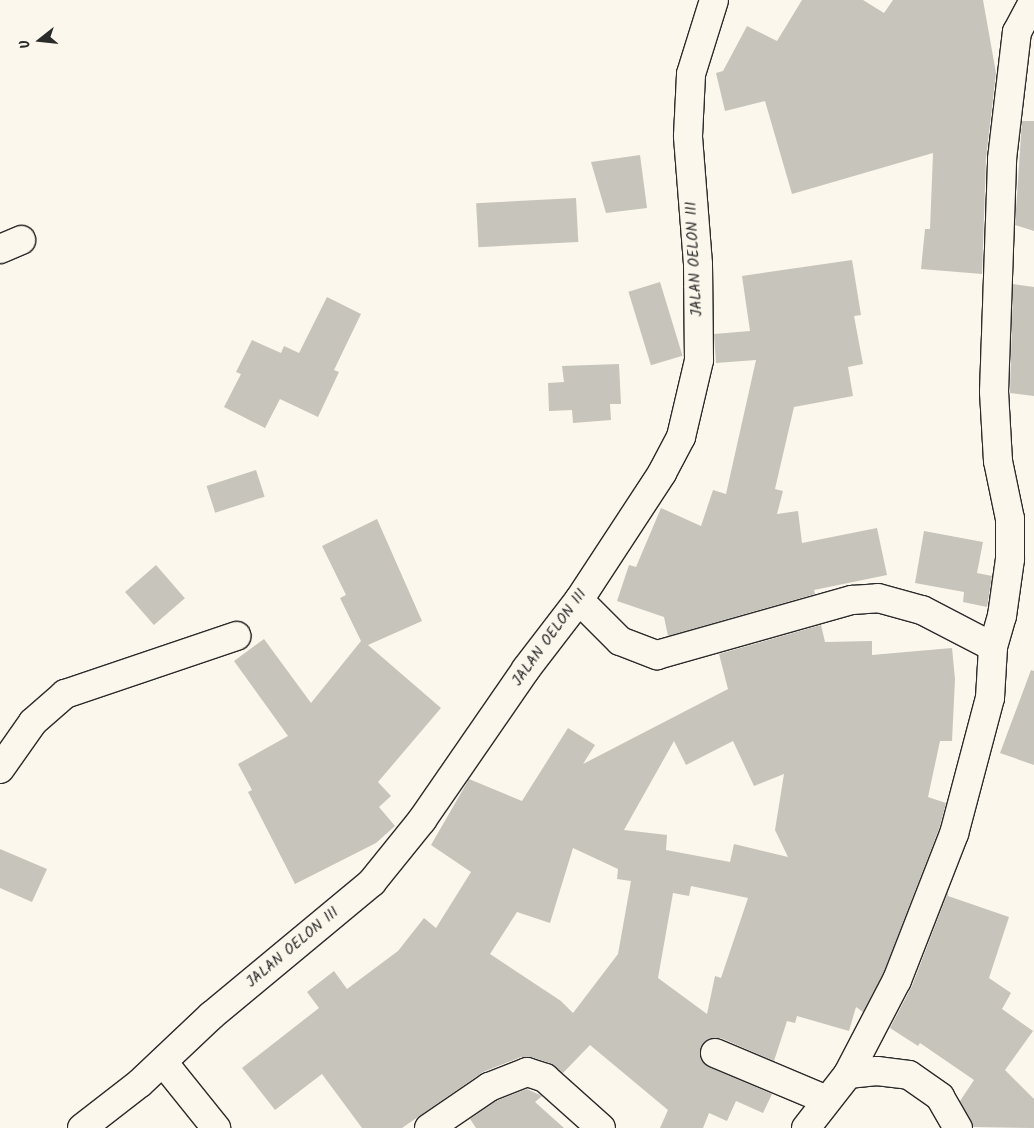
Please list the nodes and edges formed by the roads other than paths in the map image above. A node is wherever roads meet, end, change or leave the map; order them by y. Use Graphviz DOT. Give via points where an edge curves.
graph roads {
  1 [pos="714,0"];
  2 [pos="1034,0"];
  3 [pos="579,600"];
  4 [pos="236,636"];
  5 [pos="993,647"];
  6 [pos="0,769"];
  7 [pos="715,1053"];
  8 [pos="163,1062"];
  9 [pos="848,1074"];
  10 [pos="827,1100"];
  11 [pos="82,1128"];
  12 [pos="216,1128"];
  13 [pos="429,1128"];
  14 [pos="601,1128"];
  15 [pos="806,1128"];
  16 [pos="958,1128"];
  1 -- 3 [label="street, JALAN OELON III" via="691,74 688,136 698,264 699,360 690,404 680,437 662,473"];
  2 -- 5 [label="street" via="1017,32 1002,159 994,392 998,461 1010,519 1010,560 1002,616"];
  3 -- 5 [label="street" via="620,641 657,655 852,600 878,598 922,610"];
  3 -- 8 [label="street, JALAN OELON III" via="526,669 422,820 372,882 212,1015"];
  4 -- 6 [label="street" via="65,694 33,722"];
  5 -- 9 [label="street" via="990,698 954,834 897,980"];
  7 -- 10 [label="street"];
  8 -- 11 [label="street, JALAN OELON III"];
  8 -- 12 [label="street"];
  9 -- 10 [label="street"];
  9 -- 16 [label="street" via="877,1071 909,1075 940,1097"];
  10 -- 15 [label="street"];
  13 -- 14 [label="street" via="489,1087 527,1072 545,1078"];
}
